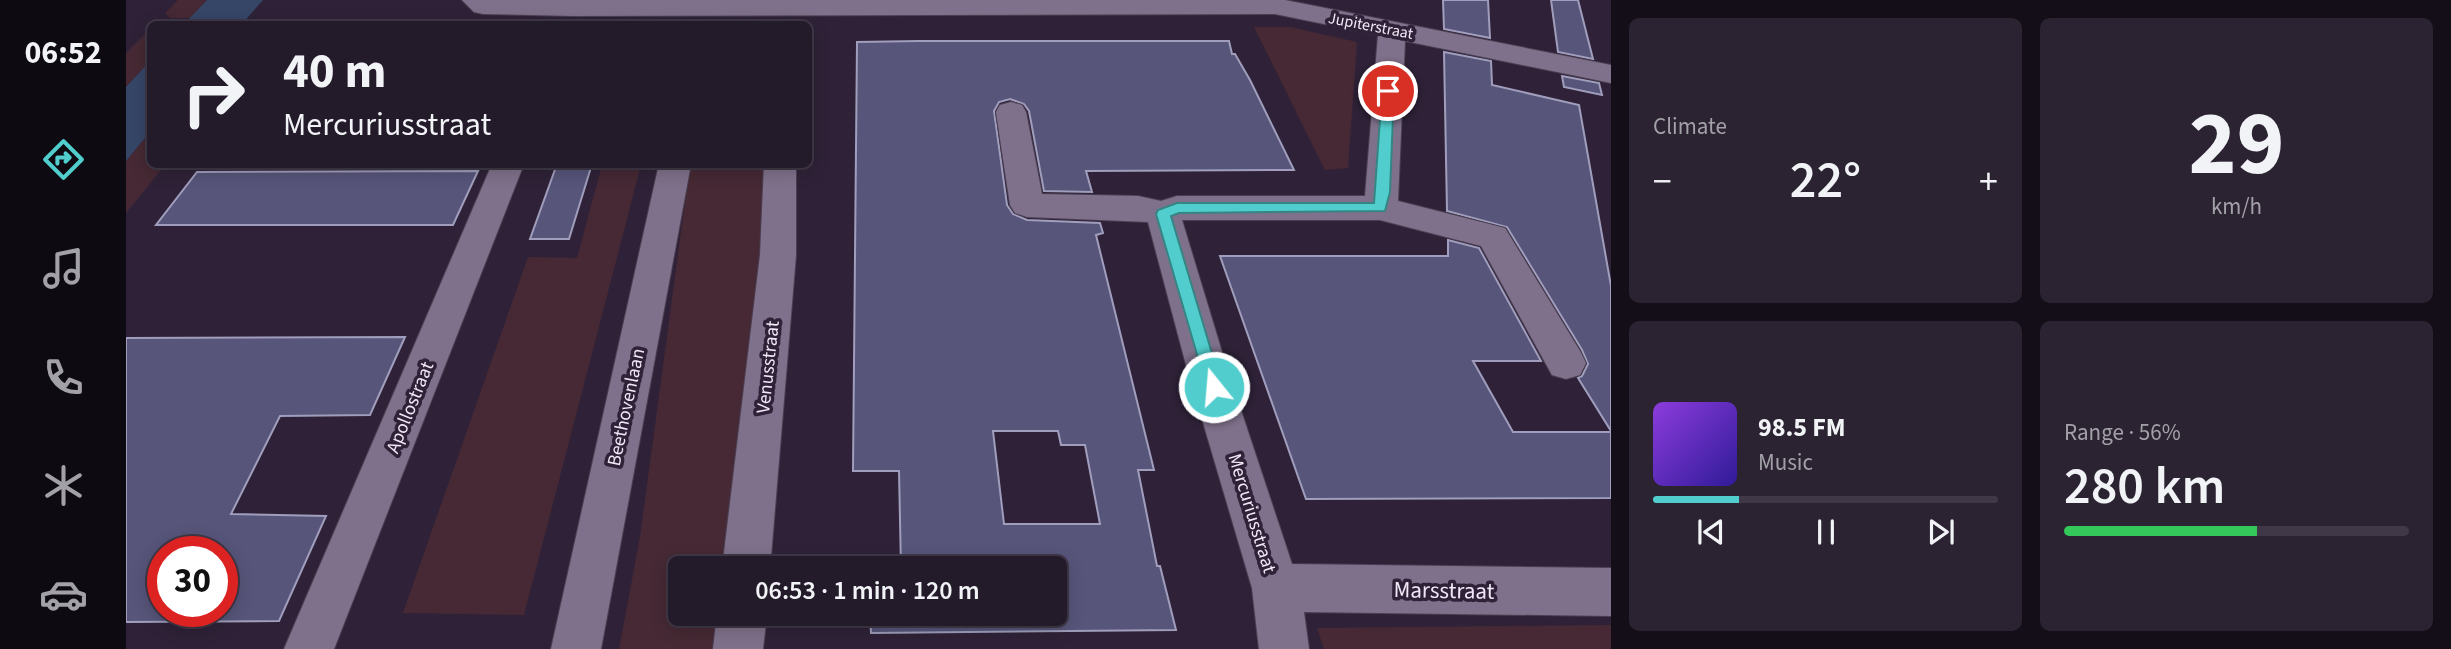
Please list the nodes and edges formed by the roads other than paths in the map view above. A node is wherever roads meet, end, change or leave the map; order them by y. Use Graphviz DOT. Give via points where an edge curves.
graph roads {
  1 [pos="475,0"];
  2 [pos="1274,3"];
  3 [pos="708,10"];
  4 [pos="569,16"];
  5 [pos="801,16"];
  6 [pos="1392,30"];
  7 [pos="1611,74"];
  8 [pos="1011,112"];
  9 [pos="506,168"];
  10 [pos="675,168"];
  11 [pos="780,168"];
  12 [pos="1380,208"];
  13 [pos="1163,214"];
  14 [pos="1566,363"];
  15 [pos="747,556"];
  16 [pos="1276,588"];
  17 [pos="1611,593"];
  18 [pos="741,626"];
  19 [pos="310,649"];
  20 [pos="576,649"];
  21 [pos="738,649"];
  22 [pos="1284,649"];
  1 -- 4 [label="street" via="483,6"];
  2 -- 5 [label="street, Jupiterstraat"];
  2 -- 6 [label="street, Jupiterstraat"];
  3 -- 4 [label="street"];
  3 -- 5 [label="street, Jupiterstraat"];
  6 -- 7 [label="street, Jupiterstraat"];
  6 -- 12 [label="street"];
  8 -- 13 [label="street" via="1027,205 1138,208"];
  9 -- 19 [label="street, Apollostraat"];
  10 -- 20 [label="street, Beethovenlaan"];
  11 -- 15 [label="street, Venusstraat" via="778,255"];
  12 -- 13 [label="street" via="1177,208"];
  12 -- 14 [label="street" via="1493,237"];
  13 -- 16 [label="street, Mercuriusstraat"];
  16 -- 17 [label="street, Marsstraat"];
  16 -- 22 [label="street"];
  18 -- 21 [label="street"];
}
